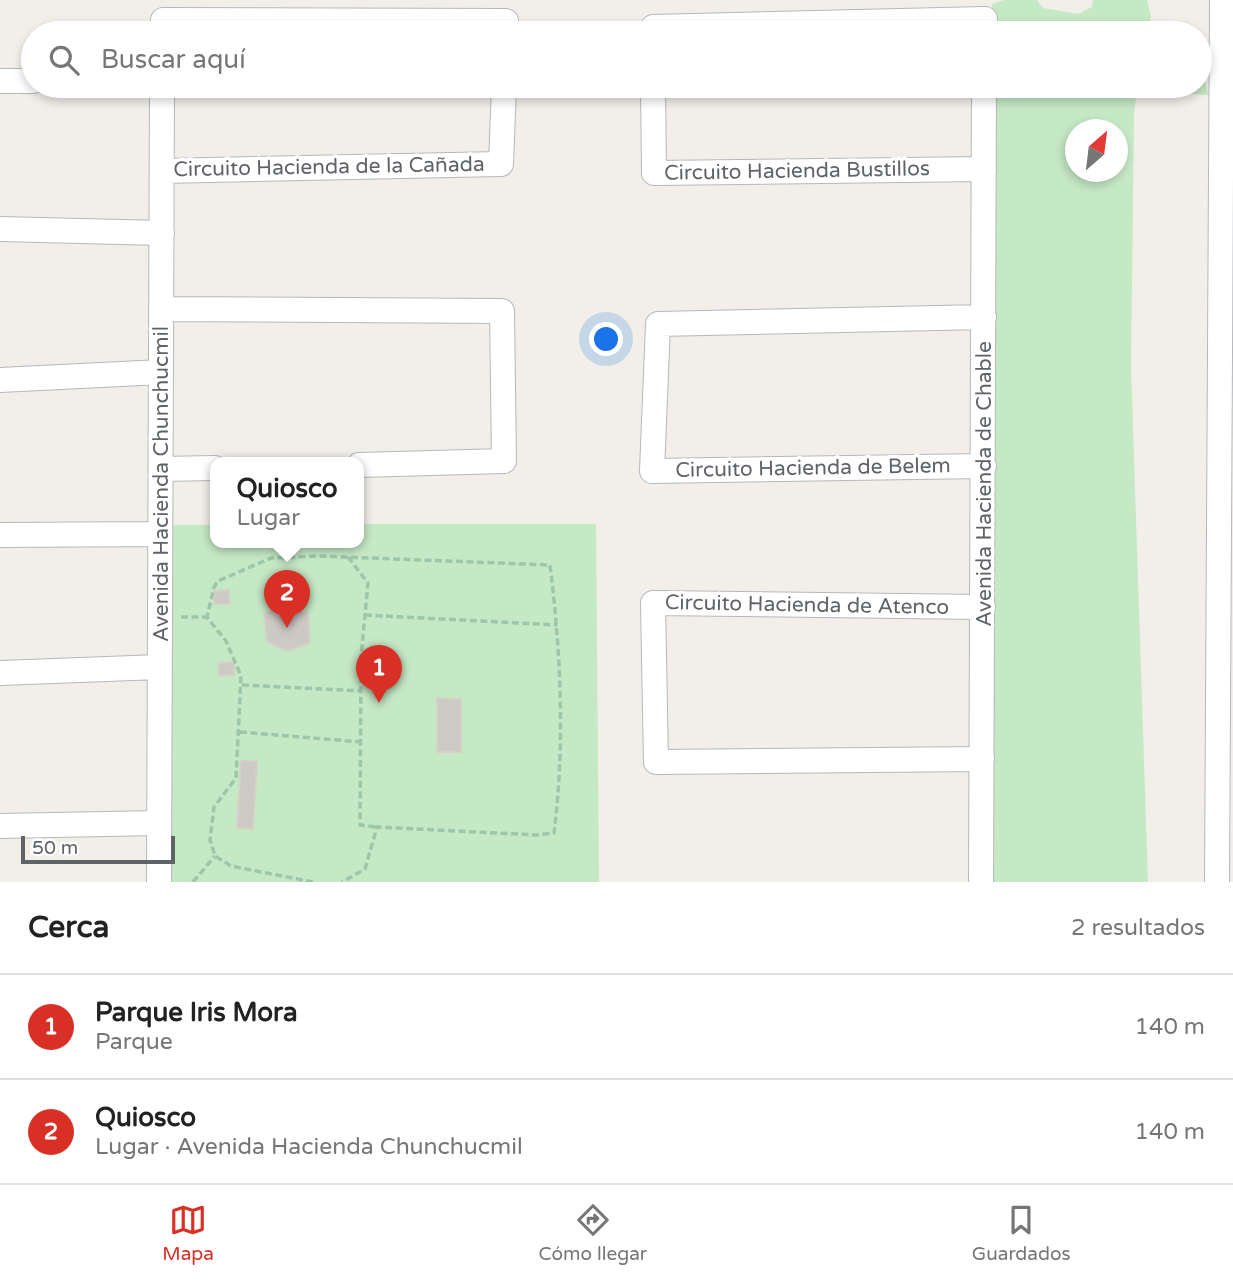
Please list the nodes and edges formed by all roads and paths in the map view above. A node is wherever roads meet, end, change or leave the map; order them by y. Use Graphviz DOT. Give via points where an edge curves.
graph roads {
  1 [pos="1222,0"];
  2 [pos="163,18"];
  3 [pos="985,18"];
  4 [pos="420,21"];
  5 [pos="874,21"];
  6 [pos="0,81"];
  7 [pos="21,81"];
  8 [pos="162,98"];
  9 [pos="504,98"];
  10 [pos="653,98"];
  11 [pos="984,98"];
  12 [pos="984,169"];
  13 [pos="162,171"];
  14 [pos="0,229"];
  15 [pos="162,233"];
  16 [pos="162,309"];
  17 [pos="984,317"];
  18 [pos="161,372"];
  19 [pos="0,380"];
  20 [pos="364,464"];
  21 [pos="984,466"];
  22 [pos="210,468"];
  23 [pos="161,469"];
  24 [pos="160,534"];
  25 [pos="0,535"];
  26 [pos="348,557"];
  27 [pos="983,607"];
  28 [pos="365,615"];
  29 [pos="557,625"];
  30 [pos="160,667"];
  31 [pos="0,673"];
  32 [pos="241,685"];
  33 [pos="362,691"];
  34 [pos="240,732"];
  35 [pos="361,742"];
  36 [pos="982,759"];
  37 [pos="1225,819"];
  38 [pos="159,823"];
  39 [pos="0,826"];
  40 [pos="377,827"];
  41 [pos="215,856"];
  42 [pos="159,882"];
  43 [pos="193,882"];
  44 [pos="313,882"];
  45 [pos="342,882"];
  46 [pos="981,882"];
  47 [pos="1217,882"];
  1 -- 37 [label="street"];
  2 -- 4 [label="street"];
  3 -- 5 [label="street"];
  6 -- 7 [label="street"];
  8 -- 13 [label="street, Avenida Hacienda Chunchucmil"];
  9 -- 13 [label="street, Circuito Hacienda de la Cañada" via="501,164"];
  10 -- 12 [label="street, Circuito Hacienda Bustillos" via="654,173"];
  11 -- 12 [label="street, Avenida Hacienda de Chable"];
  12 -- 17 [label="street, Avenida Hacienda de Chable"];
  13 -- 15 [label="street, Avenida Hacienda Chunchucmil"];
  14 -- 15 [label="street"];
  15 -- 16 [label="street, Avenida Hacienda Chunchucmil"];
  16 -- 18 [label="street, Avenida Hacienda Chunchucmil"];
  16 -- 20 [label="street" via="502,311 504,461"];
  17 -- 21 [label="street, Avenida Hacienda de Chable"];
  17 -- 21 [label="street, Circuito Hacienda de Belem" via="658,324 652,471"];
  18 -- 19 [label="street"];
  18 -- 23 [label="street, Avenida Hacienda Chunchucmil"];
  21 -- 27 [label="street, Avenida Hacienda de Chable"];
  22 -- 23 [label="street"];
  23 -- 24 [label="street, Avenida Hacienda Chunchucmil"];
  24 -- 25 [label="street"];
  24 -- 30 [label="street, Avenida Hacienda Chunchucmil"];
  26 -- 28 [label="path" via="368,583"];
  26 -- 29 [label="path" via="550,565"];
  26 -- 32 [label="path" via="271,558 218,580 207,617 226,641"];
  27 -- 36 [label="street, Avenida Hacienda de Chable"];
  27 -- 36 [label="street, Circuito Hacienda de Atenco" via="653,603 656,762"];
  28 -- 29 [label="path"];
  28 -- 33 [label="path"];
  29 -- 40 [label="path" via="560,789 554,833"];
  30 -- 31 [label="street"];
  30 -- 38 [label="street, Avenida Hacienda Chunchucmil"];
  32 -- 33 [label="path"];
  32 -- 34 [label="path"];
  33 -- 35 [label="path"];
  34 -- 35 [label="path"];
  34 -- 41 [label="path" via="236,778 214,807 210,840"];
  35 -- 40 [label="path" via="360,825"];
  36 -- 46 [label="street, Avenida Hacienda de Chable"];
  37 -- 47 [label="street"];
  38 -- 39 [label="street"];
  38 -- 42 [label="street, Avenida Hacienda Chunchucmil"];
  40 -- 45 [label="path" via="365,869"];
  41 -- 43 [label="path"];
  41 -- 44 [label="path" via="231,866"];
}
